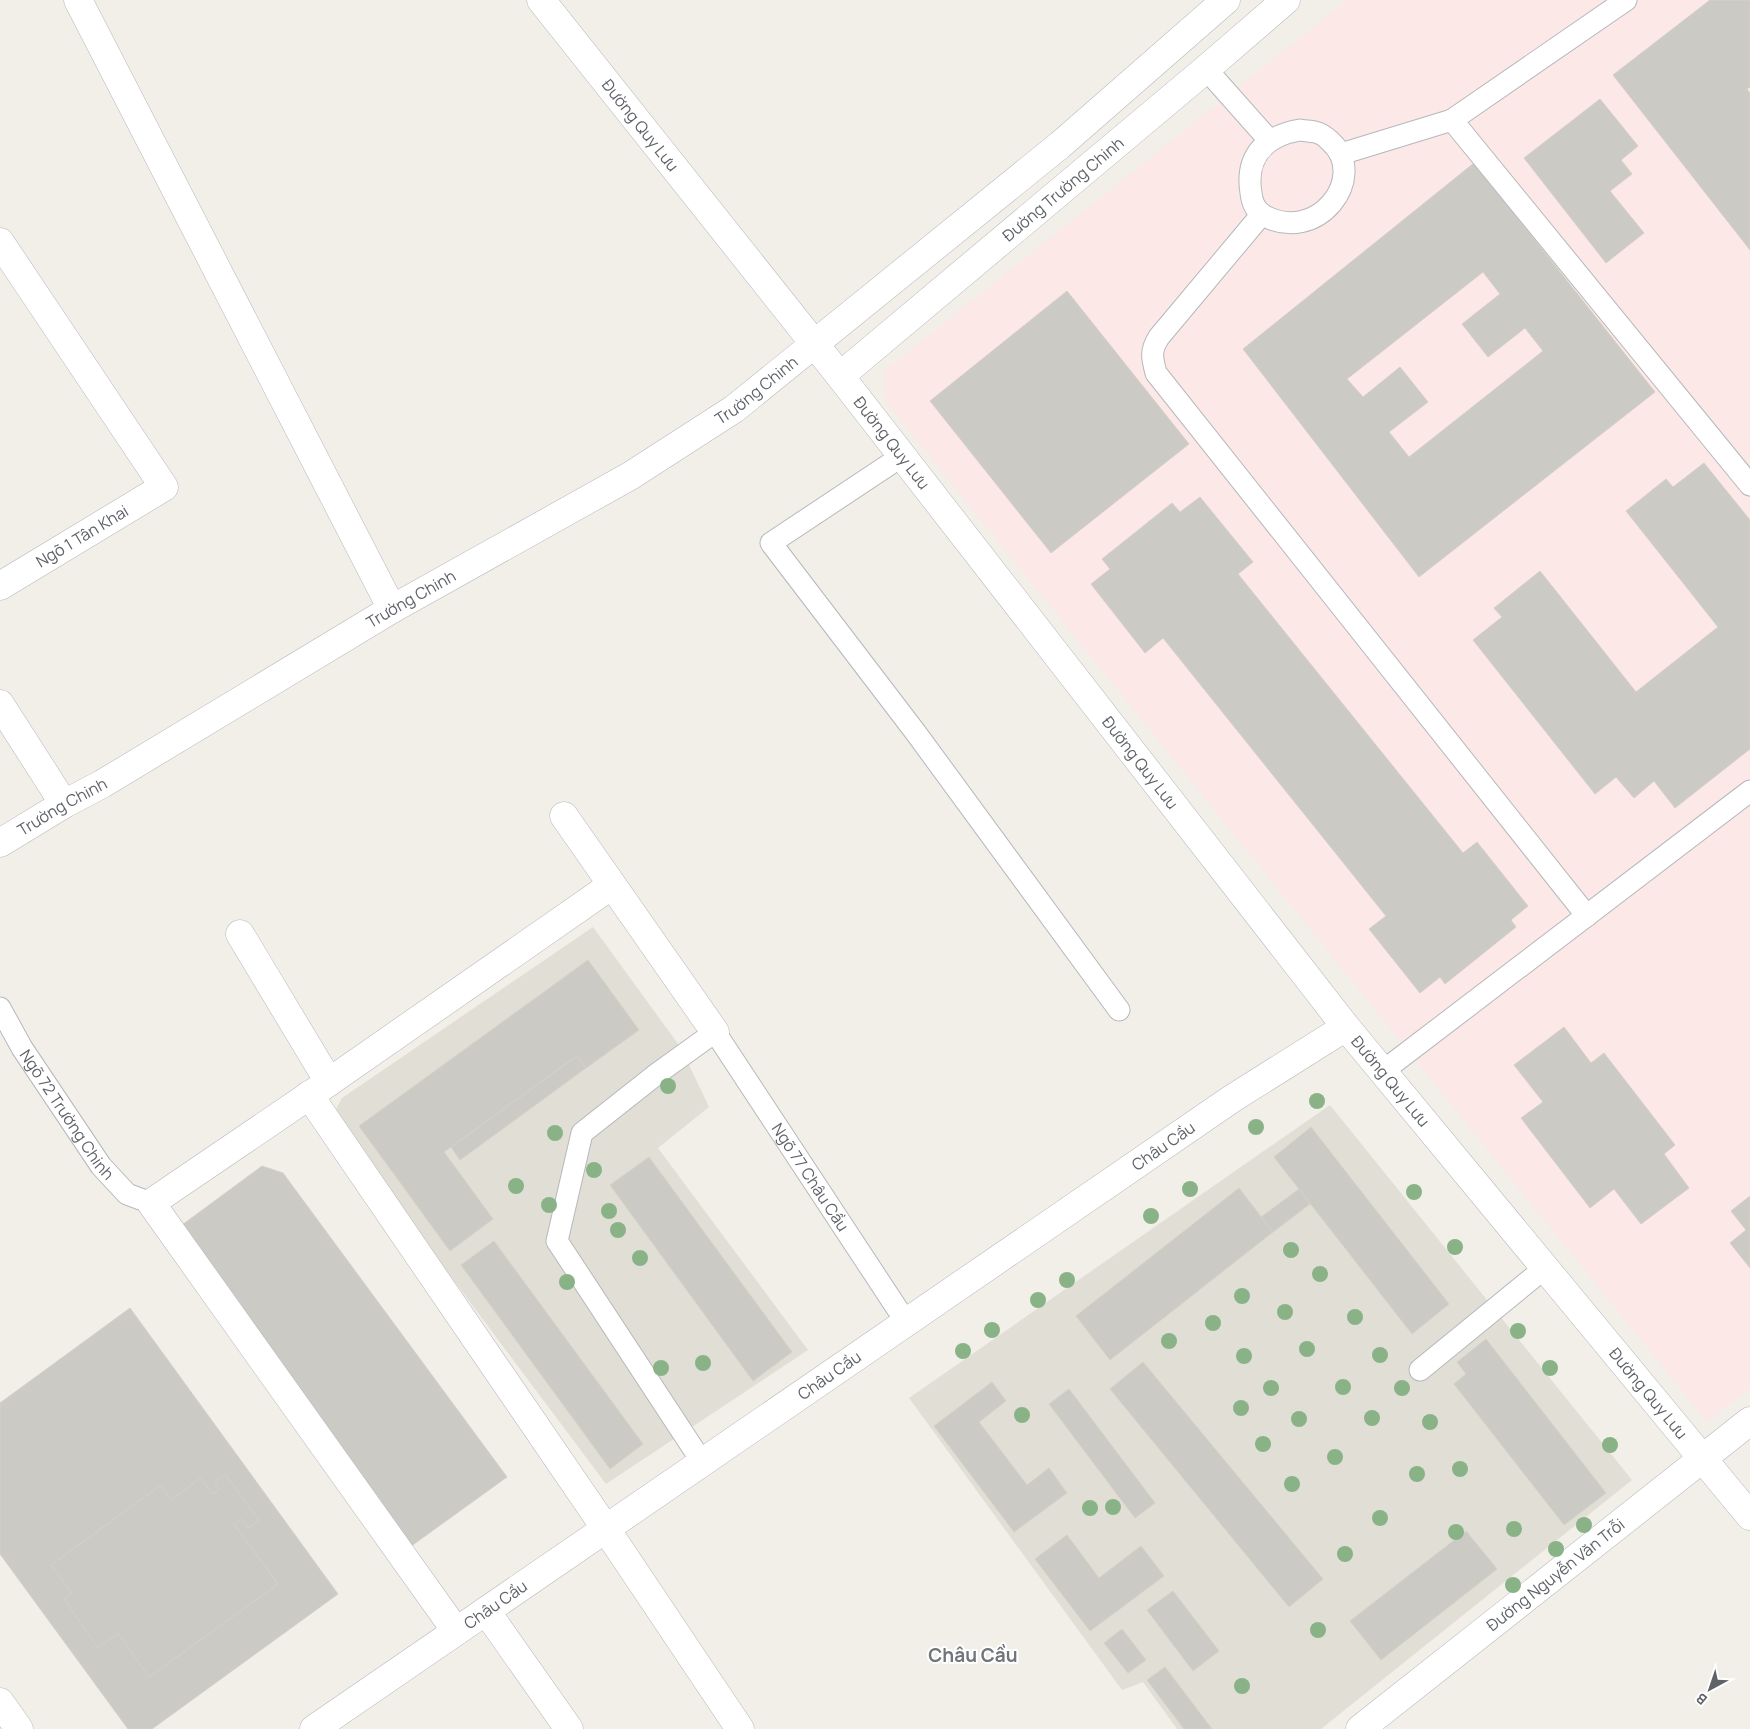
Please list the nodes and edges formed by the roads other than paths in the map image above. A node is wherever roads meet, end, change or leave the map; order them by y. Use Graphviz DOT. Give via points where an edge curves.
graph roads {
  1 [pos="78,0"];
  2 [pos="541,0"];
  3 [pos="1226,0"];
  4 [pos="1286,0"];
  5 [pos="1626,0"];
  6 [pos="1206,70"];
  7 [pos="1124,90"];
  8 [pos="1146,120"];
  9 [pos="1452,120"];
  10 [pos="1269,140"];
  11 [pos="1341,154"];
  12 [pos="1262,214"];
  13 [pos="960,226"];
  14 [pos="0,242"];
  15 [pos="985,255"];
  16 [pos="814,344"];
  17 [pos="840,376"];
  18 [pos="902,456"];
  19 [pos="1750,485"];
  20 [pos="0,586"];
  21 [pos="392,609"];
  22 [pos="0,704"];
  23 [pos="1750,791"];
  24 [pos="64,804"];
  25 [pos="564,816"];
  26 [pos="0,843"];
  27 [pos="612,885"];
  28 [pos="1587,916"];
  29 [pos="240,934"];
  30 [pos="0,1008"];
  31 [pos="1119,1010"];
  32 [pos="1346,1027"];
  33 [pos="715,1032"];
  34 [pos="1383,1071"];
  35 [pos="319,1089"];
  36 [pos="151,1203"];
  37 [pos="1546,1267"];
  38 [pos="906,1322"];
  39 [pos="1420,1370"];
  40 [pos="1750,1421"];
  41 [pos="1702,1457"];
  42 [pos="702,1462"];
  43 [pos="1750,1516"];
  44 [pos="606,1528"];
  45 [pos="486,1611"];
  46 [pos="456,1631"];
  47 [pos="0,1702"];
  48 [pos="19,1729"];
  49 [pos="314,1729"];
  50 [pos="569,1729"];
  51 [pos="740,1729"];
  52 [pos="1360,1729"];
  1 -- 21 [label="street"];
  2 -- 16 [label="street, Đường Quy Lưu"];
  3 -- 7 [label="street"];
  4 -- 6 [label="street, Đường Trường Chinh"];
  5 -- 9 [label="lane"];
  6 -- 8 [label="street, Đường Trường Chinh"];
  6 -- 10 [label="lane"];
  7 -- 8 [label="street"];
  7 -- 13 [label="street"];
  8 -- 15 [label="street, Đường Trường Chinh"];
  9 -- 11 [label="lane"];
  9 -- 19 [label="lane"];
  10 -- 11 [label="lane" via="1292,131 1316,132"];
  10 -- 12 [label="lane" via="1251,167 1249,183 1256,210"];
  11 -- 12 [label="lane" via="1341,186 1323,213 1293,224 1277,222"];
  12 -- 28 [label="lane" via="1158,337 1151,357 1156,373"];
  13 -- 15 [label="street"];
  13 -- 16 [label="street"];
  14 -- 20 [label="street, Ngõ 1 Tân Khai" via="164,488"];
  15 -- 17 [label="street, Đường Trường Chinh"];
  16 -- 17 [label="street, Đường Quy Lưu"];
  16 -- 21 [label="street, Trường Chinh" via="734,409 630,476"];
  17 -- 18 [label="street, Đường Quy Lưu"];
  18 -- 31 [label="lane" via="771,543 962,795"];
  18 -- 32 [label="street, Đường Quy Lưu"];
  21 -- 24 [label="street, Trường Chinh"];
  22 -- 24 [label="street"];
  23 -- 28 [label="lane"];
  24 -- 26 [label="street, Trường Chinh"];
  25 -- 27 [label="street"];
  27 -- 33 [label="street"];
  27 -- 35 [label="street"];
  28 -- 34 [label="lane"];
  29 -- 35 [label="street"];
  30 -- 36 [label="lane, Ngõ 72 Trường Chinh" via="22,1048 101,1166 127,1194"];
  32 -- 34 [label="street, Đường Quy Lưu"];
  32 -- 38 [label="street, Châu Cầu" via="1233,1098"];
  33 -- 38 [label="lane, Ngõ 77 Châu Cầu"];
  33 -- 42 [label="lane" via="582,1133 557,1241"];
  34 -- 37 [label="street, Đường Quy Lưu"];
  35 -- 36 [label="street"];
  35 -- 44 [label="street"];
  36 -- 46 [label="street"];
  37 -- 39 [label="lane"];
  37 -- 41 [label="street, Đường Quy Lưu"];
  38 -- 42 [label="street, Châu Cầu"];
  40 -- 41 [label="street, Đường Nguyễn Văn Trỗi"];
  41 -- 43 [label="street, Đường Quy Lưu"];
  41 -- 52 [label="street, Đường Nguyễn Văn Trỗi"];
  42 -- 44 [label="street, Châu Cầu"];
  44 -- 45 [label="street, Châu Cầu"];
  44 -- 51 [label="street"];
  45 -- 46 [label="street, Châu Cầu"];
  45 -- 50 [label="street"];
  46 -- 49 [label="street, Châu Cầu"];
  47 -- 48 [label="street"];
}
